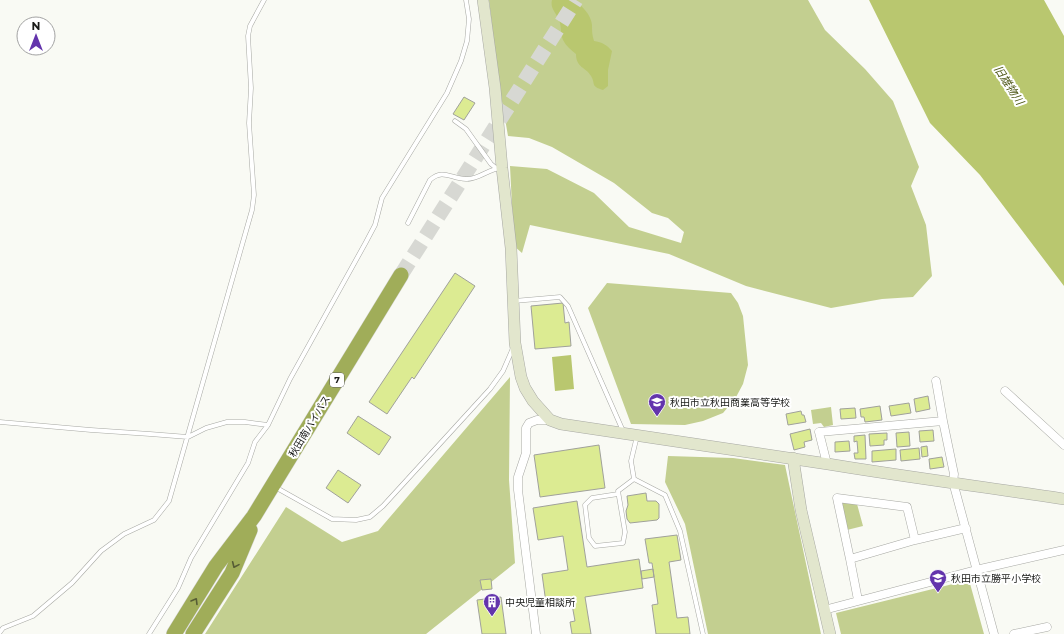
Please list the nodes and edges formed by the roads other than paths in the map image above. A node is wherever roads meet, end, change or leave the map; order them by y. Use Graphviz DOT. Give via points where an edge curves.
graph roads {
  1 [pos="264,0"];
  2 [pos="466,0"];
  3 [pos="483,0"];
  4 [pos="455,122"];
  5 [pos="499,168"];
  6 [pos="408,223"];
  7 [pos="401,275"];
  8 [pos="514,301"];
  9 [pos="516,343"];
  10 [pos="936,380"];
  11 [pos="1005,391"];
  12 [pos="550,420"];
  13 [pos="943,421"];
  14 [pos="0,422"];
  15 [pos="268,425"];
  16 [pos="624,433"];
  17 [pos="637,436"];
  18 [pos="188,437"];
  19 [pos="1064,445"];
  20 [pos="793,458"];
  21 [pos="827,464"];
  22 [pos="634,479"];
  23 [pos="953,482"];
  24 [pos="273,486"];
  25 [pos="618,494"];
  26 [pos="1064,499"];
  27 [pos="254,516"];
  28 [pos="966,528"];
  29 [pos="915,540"];
  30 [pos="1064,550"];
  31 [pos="850,559"];
  32 [pos="976,570"];
  33 [pos="858,600"];
  34 [pos="824,610"];
  35 [pos="1047,626"];
  36 [pos="0,632"];
  37 [pos="149,634"];
  38 [pos="174,634"];
  39 [pos="193,634"];
  40 [pos="536,634"];
  41 [pos="703,634"];
  42 [pos="830,634"];
  43 [pos="994,634"];
  44 [pos="1014,634"];
  1 -- 18 [label="lane" via="250,26 248,36 251,88 249,123 254,195 252,210"];
  2 -- 15 [label="lane" via="469,19 462,61 382,198 375,225 290,379"];
  3 -- 5 [label="street" via="495,88"];
  4 -- 5 [label="lane" via="466,128 491,164"];
  5 -- 6 [label="lane" via="464,180 444,174 435,175"];
  5 -- 8 [label="street" via="511,248"];
  7 -- 24 [label="highway, 秋田南バイパス / 7"];
  8 -- 9 [label="street"];
  8 -- 16 [label="lane" via="560,297 568,306"];
  9 -- 12 [label="street" via="525,388 532,401"];
  9 -- 24 [label="lane" via="490,390 370,517 343,521 332,519"];
  10 -- 13 [label="street"];
  11 -- 19 [label="street"];
  12 -- 16 [label="street"];
  12 -- 40 [label="street" via="537,420 529,423 526,428 526,453 518,477"];
  13 -- 21 [label="street" via="819,432"];
  13 -- 23 [label="street" via="954,474"];
  14 -- 18 [label="lane"];
  15 -- 18 [label="lane" via="227,422"];
  15 -- 37 [label="lane" via="255,442 248,463 191,558 178,588"];
  16 -- 17 [label="street"];
  17 -- 20 [label="street"];
  17 -- 22 [label="lane" via="631,461"];
  18 -- 36 [label="lane" via="169,501 154,520 124,534 101,551 72,583 33,616"];
  20 -- 21 [label="street"];
  20 -- 34 [label="street" via="800,510"];
  21 -- 23 [label="street"];
  22 -- 25 [label="lane" via="618,491"];
  22 -- 41 [label="lane" via="665,495 680,531"];
  23 -- 26 [label="street"];
  23 -- 28 [label="street"];
  24 -- 27 [label="highway, 秋田南バイパス / 7"];
  25 -- 25 [label="lane" via="625,532 623,543 595,546 588,538 585,505 592,498"];
  38 -- 27 [label="highway, 秋田南バイパス / 7, one-way" via="216,566"];
  27 -- 39 [label="highway, 秋田南バイパス / 7, one-way" via="250,532 232,573"];
  28 -- 29 [label="street"];
  28 -- 32 [label="street"];
  29 -- 31 [label="street"];
  29 -- 31 [label="street" via="907,507 837,498"];
  30 -- 32 [label="street"];
  31 -- 33 [label="street"];
  32 -- 33 [label="street"];
  32 -- 43 [label="street"];
  33 -- 34 [label="street"];
  34 -- 42 [label="street"];
  35 -- 44 [label="street"];
}
